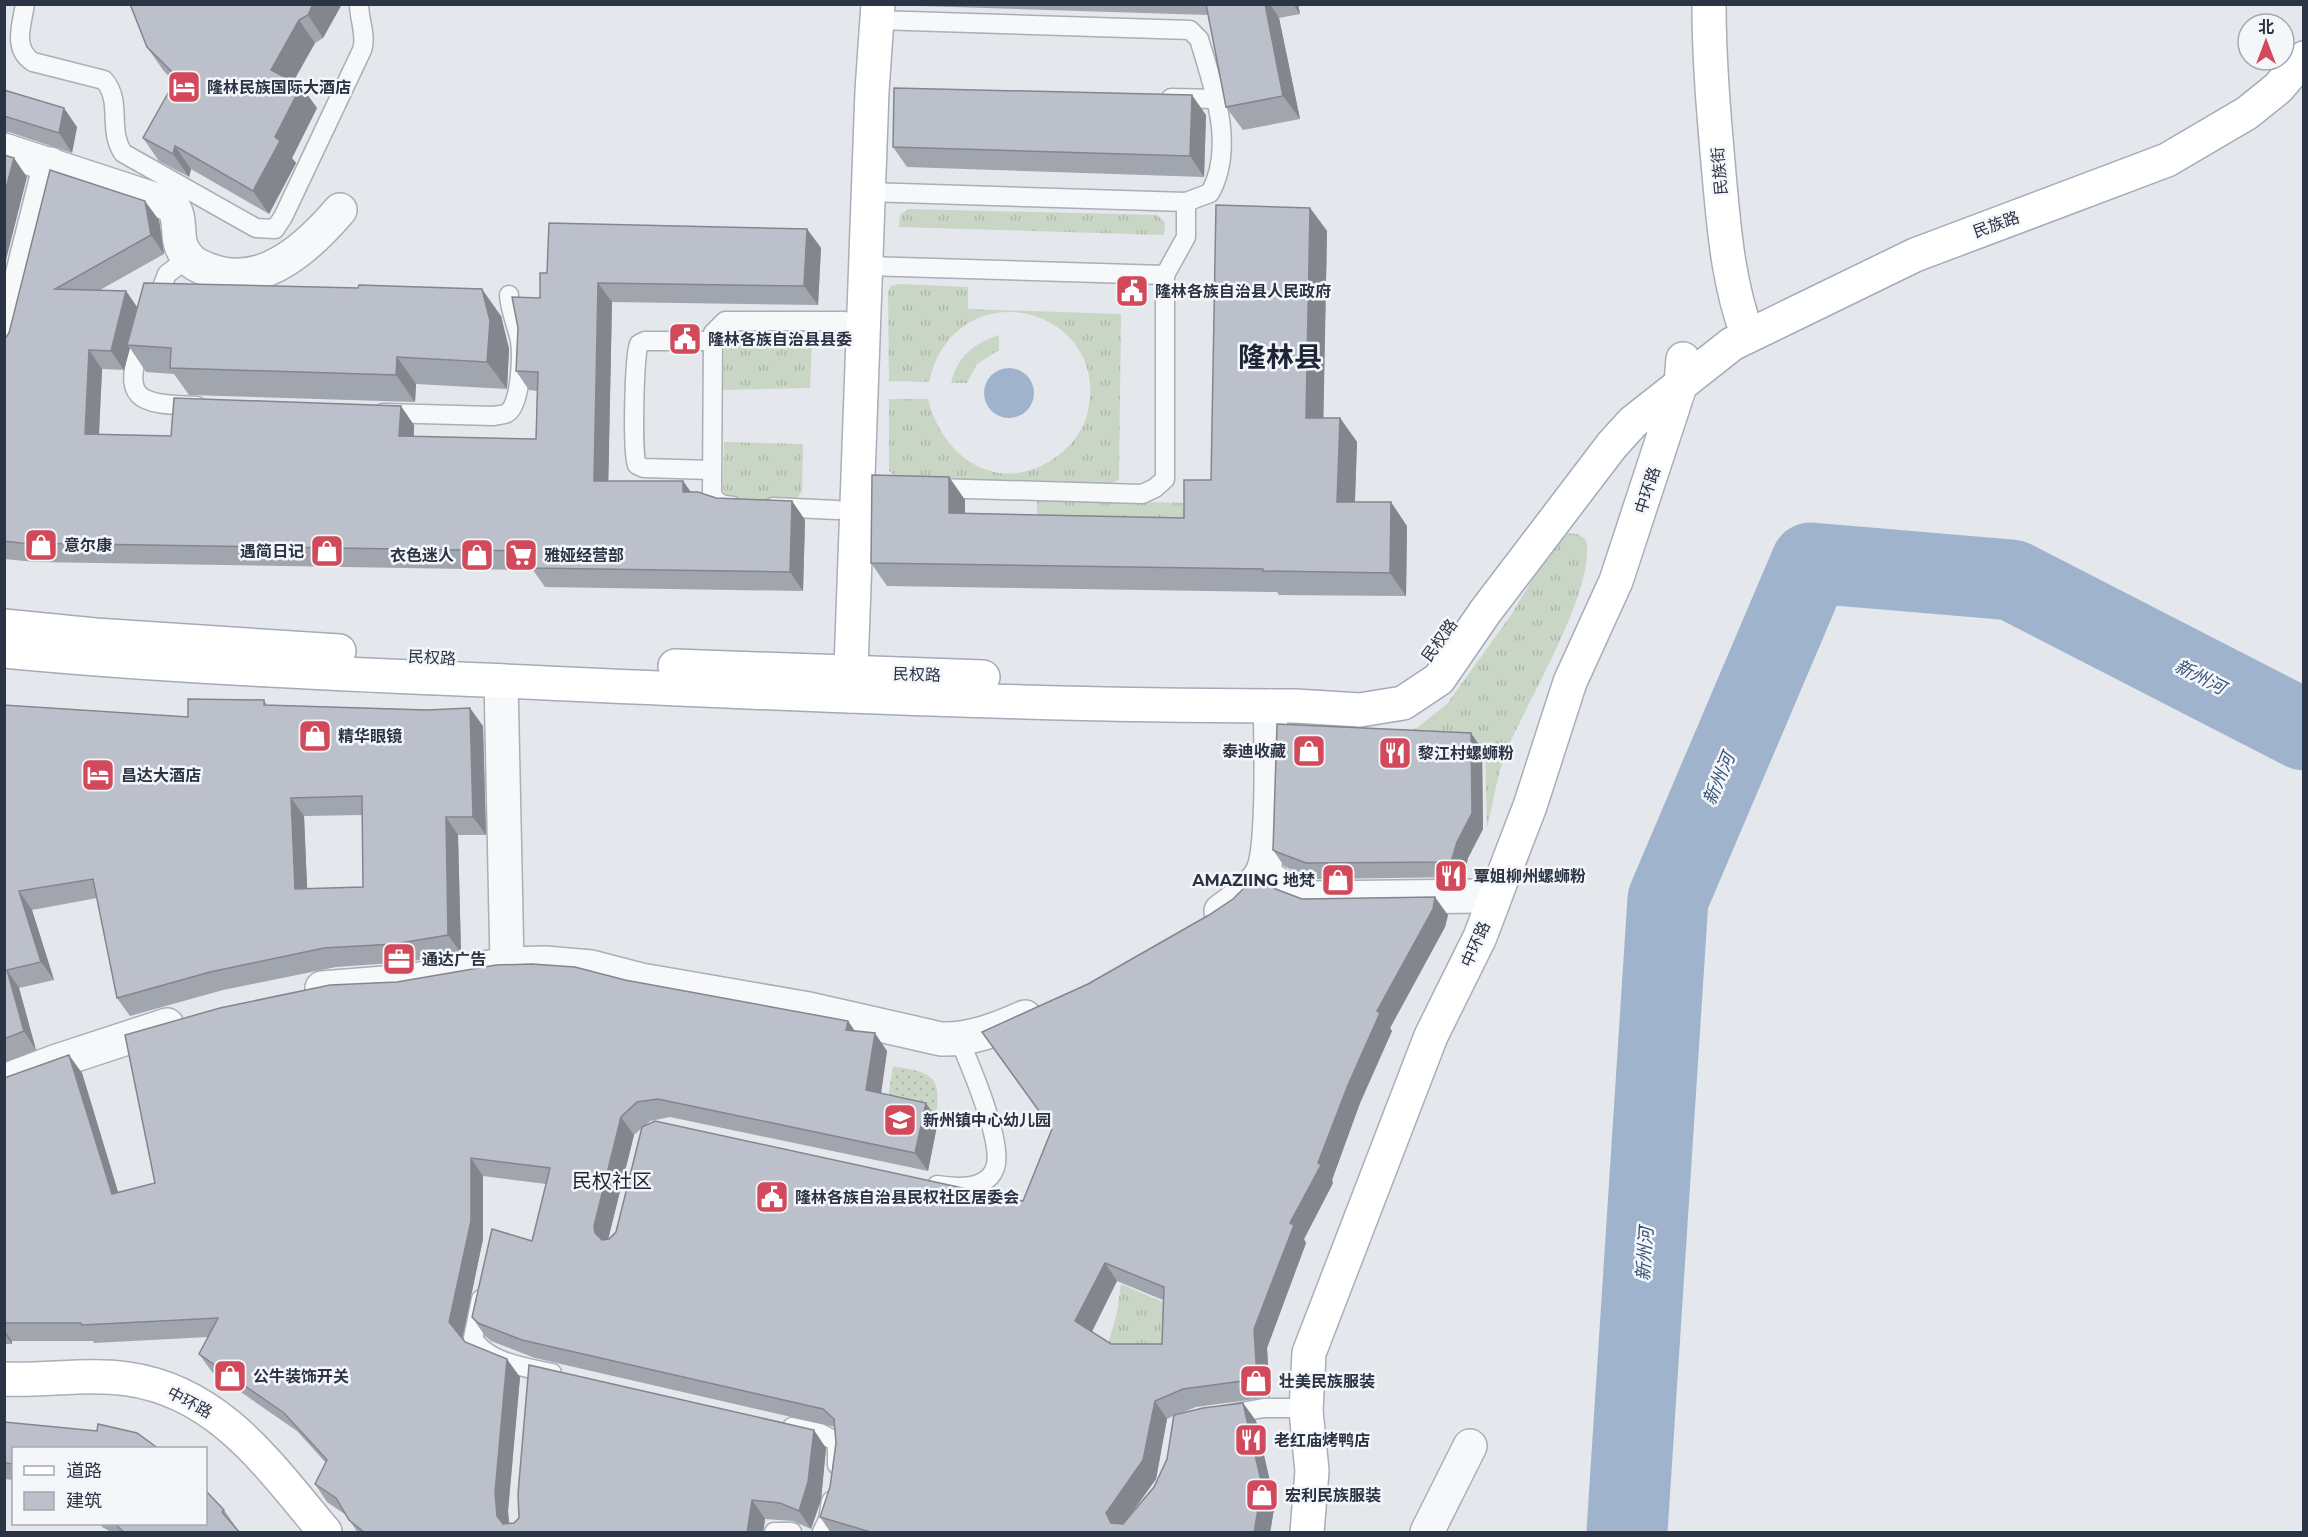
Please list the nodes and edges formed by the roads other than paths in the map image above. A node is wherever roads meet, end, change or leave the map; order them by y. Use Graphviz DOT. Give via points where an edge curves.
graph roads {
  1 [pos="25,4"];
  2 [pos="359,4"];
  3 [pos="1709,4"];
  4 [pos="1728,4"];
  5 [pos="871,10"];
  6 [pos="2304,58"];
  7 [pos="2270,72"];
  8 [pos="1159,97"];
  9 [pos="1217,99"];
  10 [pos="4,150"];
  11 [pos="50,164"];
  12 [pos="868,192"];
  13 [pos="1186,202"];
  14 [pos="340,210"];
  15 [pos="188,258"];
  16 [pos="866,266"];
  17 [pos="1165,275"];
  18 [pos="509,296"];
  19 [pos="845,321"];
  20 [pos="1754,322"];
  21 [pos="712,341"];
  22 [pos="4,347"];
  23 [pos="1672,379"];
  24 [pos="214,407"];
  25 [pos="365,412"];
  26 [pos="711,470"];
  27 [pos="912,487"];
  28 [pos="857,494"];
  29 [pos="4,626"];
  30 [pos="4,651"];
  31 [pos="501,681"];
  32 [pos="840,684"];
  33 [pos="1270,706"];
  34 [pos="1262,873"];
  35 [pos="1481,896"];
  36 [pos="1193,928"];
  37 [pos="507,964"];
  38 [pos="295,993"];
  39 [pos="1050,1005"];
  40 [pos="199,1016"];
  41 [pos="959,1039"];
  42 [pos="4,1081"];
  43 [pos="916,1180"];
  44 [pos="484,1287"];
  45 [pos="532,1369"];
  46 [pos="574,1378"];
  47 [pos="4,1379"];
  48 [pos="4,1388"];
  49 [pos="530,1392"];
  50 [pos="1292,1408"];
  51 [pos="1211,1417"];
  52 [pos="776,1423"];
  53 [pos="1470,1446"];
  54 [pos="305,1533"];
  55 [pos="325,1533"];
  56 [pos="774,1533"];
  57 [pos="792,1533"];
  58 [pos="822,1533"];
  59 [pos="1294,1533"];
  60 [pos="1307,1533"];
  61 [pos="1427,1533"];
  1 -- 2 [label="lane" via="19,45 25,57 104,80 112,89 115,142 123,153 266,230 275,229 284,218 362,50 365,41"];
  3 -- 20 [label="main road, 民族街" via="1726,249"];
  4 -- 20 [label="main road, 民族街"];
  5 -- 9 [label="lane" via="1190,30 1199,39"];
  5 -- 12 [label="main road" via="881,91"];
  5 -- 19 [label="main road"];
  6 -- 20 [label="main road, 民族路" via="2278,88 2247,113 2167,160 1915,255"];
  7 -- 20 [label="main road, 民族路" via="2198,126 2156,148 1908,240"];
  8 -- 9 [label="lane"];
  9 -- 13 [label="lane" via="1218,180 1210,193"];
  10 -- 11 [label="street"];
  11 -- 15 [label="street" via="172,205 179,218 180,247"];
  11 -- 22 [label="street"];
  12 -- 13 [label="lane"];
  12 -- 16 [label="main road"];
  13 -- 17 [label="lane" via="1186,237"];
  14 -- 15 [label="street" via="321,232 292,255 249,276 229,277 203,269"];
  15 -- 24 [label="lane" via="167,274 161,286 137,354 135,390 141,399 155,405"];
  16 -- 17 [label="lane"];
  16 -- 28 [label="main road"];
  17 -- 27 [label="lane" via="1165,479 1155,489 1142,494"];
  18 -- 25 [label="lane" via="520,343 518,394 507,413 494,416"];
  19 -- 21 [label="lane" via="725,321 717,327"];
  19 -- 28 [label="main road"];
  20 -- 23 [label="main road, 民族路" via="1711,358"];
  21 -- 26 [label="lane"];
  21 -- 26 [label="lane" via="639,344 634,428 637,465"];
  23 -- 32 [label="main road, 民权路" via="1625,405 1600,432 1527,520 1424,663 1398,680 1363,688"];
  23 -- 33 [label="main road, 民权路" via="1612,445 1438,679 1403,703 1360,711"];
  23 -- 35 [label="main road, 中环路" via="1603,578 1558,679 1520,797"];
  23 -- 60 [label="main road, 中环路" via="1616,581 1570,681 1530,806 1480,937 1431,1036 1309,1353 1306,1411 1312,1471"];
  26 -- 28 [label="lane" via="712,494 721,505"];
  28 -- 32 [label="main road"];
  29 -- 32 [label="main road, 民权路" via="95,636"];
  30 -- 31 [label="main road, 民权路" via="265,670"];
  31 -- 32 [label="main road, 民权路"];
  31 -- 37 [label="street"];
  32 -- 33 [label="main road, 民权路"];
  33 -- 34 [label="street" via="1268,831"];
  34 -- 35 [label="street" via="1279,885 1314,898"];
  34 -- 36 [label="street" via="1234,902"];
  35 -- 50 [label="main road, 中环路" via="1418,1032 1338,1237 1296,1353"];
  37 -- 38 [label="street" via="409,981 340,985"];
  37 -- 41 [label="street" via="591,967 641,980 873,1022 921,1035"];
  39 -- 41 [label="street" via="996,1030"];
  40 -- 42 [label="street" via="147,1030"];
  41 -- 43 [label="lane" via="976,1079 994,1141 994,1170 970,1187"];
  44 -- 45 [label="lane" via="472,1338 493,1356"];
  45 -- 46 [label="lane"];
  45 -- 49 [label="lane"];
  47 -- 55 [label="main road, 中环路" via="128,1379 164,1388 201,1404 258,1450"];
  48 -- 54 [label="main road, 中环路" via="128,1393 194,1414 249,1459"];
  50 -- 51 [label="lane" via="1264,1408"];
  50 -- 59 [label="main road, 中环路" via="1298,1472"];
  52 -- 58 [label="lane" via="820,1433 837,1442 839,1454 828,1520"];
  53 -- 61 [label="street"];
  56 -- 57 [label="lane"];
}
